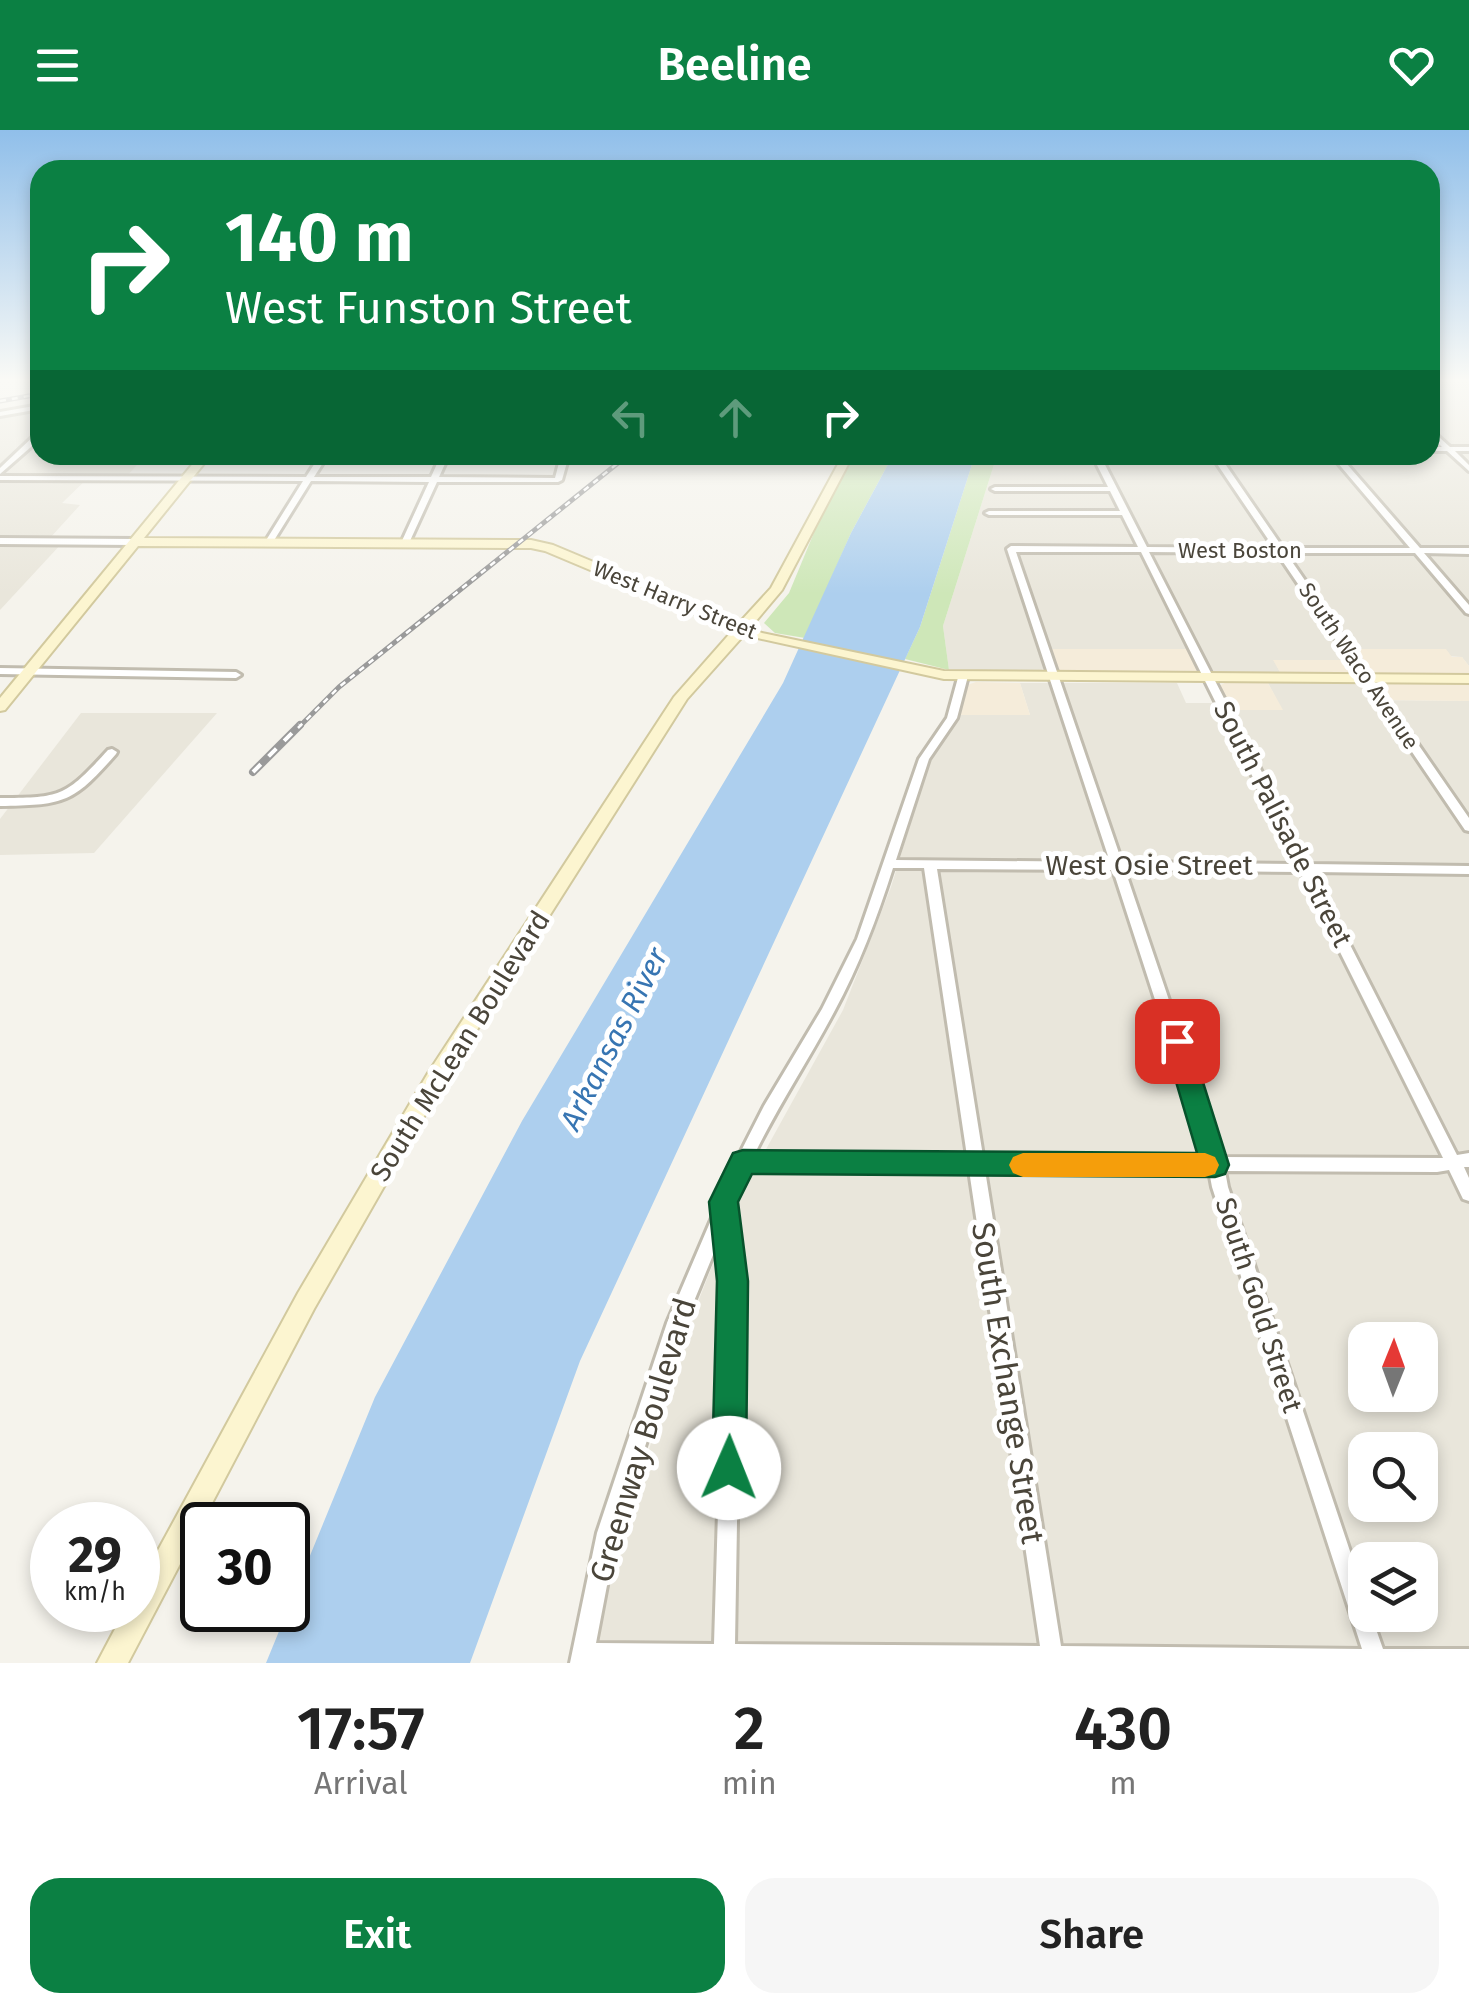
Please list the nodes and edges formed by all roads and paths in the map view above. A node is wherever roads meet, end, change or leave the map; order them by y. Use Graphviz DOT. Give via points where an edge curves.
graph roads {
  1 [pos="24,452"];
  2 [pos="1451,452"];
  3 [pos="198,465"];
  4 [pos="318,465"];
  5 [pos="440,465"];
  6 [pos="562,465"];
  7 [pos="843,465"];
  8 [pos="1101,465"];
  9 [pos="1221,465"];
  10 [pos="1344,465"];
  11 [pos="1469,469"];
  12 [pos="0,475"];
  13 [pos="187,478"];
  14 [pos="309,479"];
  15 [pos="433,480"];
  16 [pos="995,488"];
  17 [pos="1113,489"];
  18 [pos="989,513"];
  19 [pos="1126,514"];
  20 [pos="0,541"];
  21 [pos="136,542"];
  22 [pos="270,542"];
  23 [pos="405,543"];
  24 [pos="1011,549"];
  25 [pos="1144,550"];
  26 [pos="1280,550"];
  27 [pos="1417,551"];
  28 [pos="1469,551"];
  29 [pos="1469,611"];
  30 [pos="744,629"];
  31 [pos="0,672"];
  32 [pos="30,672"];
  33 [pos="236,675"];
  34 [pos="963,676"];
  35 [pos="1054,678"];
  36 [pos="1210,678"];
  37 [pos="1369,679"];
  38 [pos="1469,679"];
  39 [pos="0,708"];
  40 [pos="112,752"];
  41 [pos="0,802"];
  42 [pos="1469,827"];
  43 [pos="889,864"];
  44 [pos="930,864"];
  45 [pos="1118,865"];
  46 [pos="1306,867"];
  47 [pos="1469,870"];
  48 [pos="1461,1161"];
  49 [pos="743,1162"];
  50 [pos="976,1165"];
  51 [pos="1215,1165"];
  52 [pos="1469,1194"];
  53 [pos="724,1202"];
  54 [pos="582,1658"];
  55 [pos="724,1659"];
  56 [pos="1052,1659"];
  57 [pos="1469,1660"];
  58 [pos="1376,1661"];
  59 [pos="112,1663"];
  1 -- 12 [label="street"];
  2 -- 11 [label="street"];
  3 -- 13 [label="street"];
  4 -- 14 [label="street"];
  5 -- 15 [label="street"];
  6 -- 15 [label="street" via="558,480"];
  7 -- 30 [label="street, South McLean Boulevard" via="776,590"];
  8 -- 17 [label="street, South Palisade Street"];
  9 -- 26 [label="street, South Waco Avenue"];
  10 -- 27 [label="street"];
  12 -- 13 [label="street"];
  13 -- 14 [label="street"];
  13 -- 21 [label="street"];
  14 -- 15 [label="street"];
  14 -- 22 [label="street"];
  15 -- 23 [label="street"];
  16 -- 17 [label="street"];
  17 -- 19 [label="street, South Palisade Street"];
  18 -- 19 [label="street"];
  19 -- 25 [label="street, South Palisade Street"];
  20 -- 21 [label="street, West Harry Street"];
  21 -- 22 [label="street, West Harry Street"];
  21 -- 32 [label="street"];
  22 -- 23 [label="street, West Harry Street"];
  23 -- 30 [label="street, West Harry Street" via="549,548"];
  24 -- 25 [label="street, West Boston"];
  24 -- 35 [label="street, South Gold Street"];
  25 -- 26 [label="street, West Boston"];
  25 -- 36 [label="street, South Palisade Street"];
  26 -- 27 [label="street, West Boston"];
  26 -- 37 [label="street, South Waco Avenue"];
  27 -- 28 [label="street, West Boston"];
  27 -- 29 [label="street"];
  30 -- 34 [label="street, West Harry Street"];
  30 -- 59 [label="street, South McLean Boulevard" via="681,697 435,1080 306,1302"];
  31 -- 32 [label="street"];
  32 -- 33 [label="street"];
  32 -- 39 [label="street"];
  34 -- 35 [label="street, West Harry Street"];
  34 -- 43 [label="street, Greenway Boulevard" via="952,718 924,759"];
  35 -- 36 [label="street, West Harry Street"];
  35 -- 45 [label="street, South Gold Street"];
  36 -- 37 [label="street, West Harry Street"];
  36 -- 46 [label="street, South Palisade Street"];
  37 -- 38 [label="street, West Harry Street"];
  37 -- 42 [label="street, South Waco Avenue"];
  40 -- 41 [label="street" via="65,799"];
  43 -- 44 [label="street, West Osie Street"];
  43 -- 49 [label="street, Greenway Boulevard" via="863,939"];
  44 -- 45 [label="street, West Osie Street"];
  44 -- 50 [label="street, South Exchange Street"];
  45 -- 46 [label="street, West Osie Street"];
  45 -- 51 [label="street, South Gold Street"];
  46 -- 47 [label="street, West Osie Street"];
  46 -- 48 [label="street, South Palisade Street"];
  48 -- 51 [label="street"];
  48 -- 52 [label="street, South Palisade Street"];
  49 -- 50 [label="street"];
  49 -- 53 [label="street, Greenway Boulevard"];
  50 -- 51 [label="street"];
  50 -- 56 [label="street, South Exchange Street"];
  51 -- 58 [label="street, South Gold Street"];
  53 -- 54 [label="street, Greenway Boulevard" via="607,1532"];
  53 -- 55 [label="street" via="733,1281"];
  54 -- 55 [label="street"];
  55 -- 56 [label="street"];
  56 -- 58 [label="street"];
  57 -- 58 [label="street"];
}
